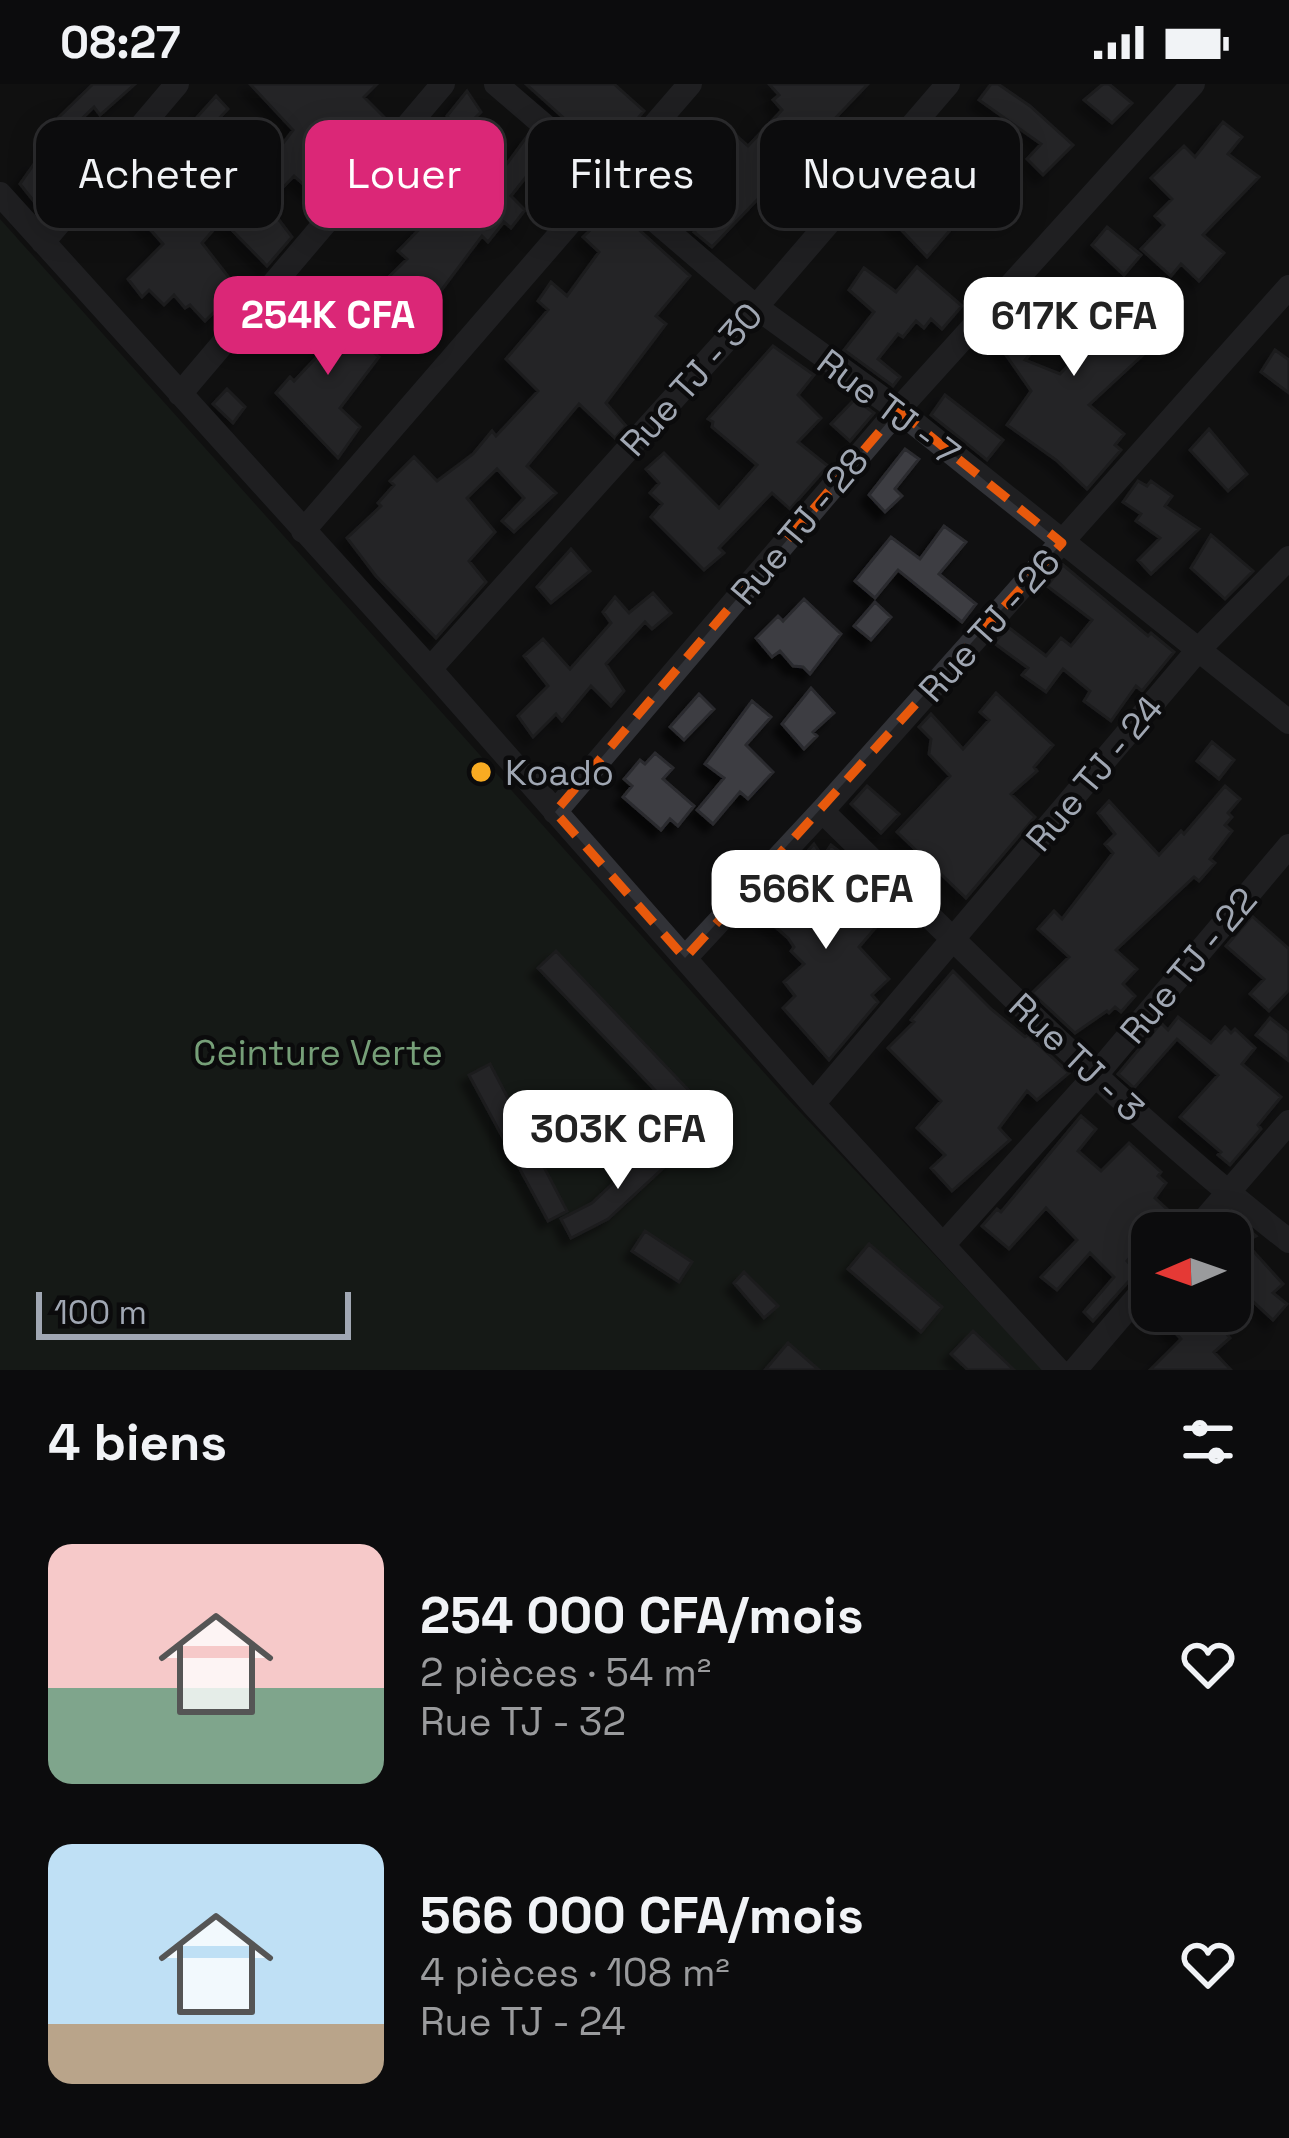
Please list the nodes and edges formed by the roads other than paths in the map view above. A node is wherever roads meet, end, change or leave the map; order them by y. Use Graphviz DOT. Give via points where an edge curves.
graph roads {
  1 [pos="177,84"];
  2 [pos="443,84"];
  3 [pos="496,84"];
  4 [pos="948,84"];
  5 [pos="1193,84"];
  6 [pos="678,88"];
  7 [pos="536,120"];
  8 [pos="653,120"];
  9 [pos="0,194"];
  10 [pos="564,228"];
  11 [pos="661,228"];
  12 [pos="43,242"];
  13 [pos="1289,287"];
  14 [pos="756,307"];
  15 [pos="180,394"];
  16 [pos="898,410"];
  17 [pos="303,531"];
  18 [pos="1062,543"];
  19 [pos="1289,558"];
  20 [pos="1198,650"];
  21 [pos="430,669"];
  22 [pos="1289,722"];
  23 [pos="823,811"];
  24 [pos="556,812"];
  25 [pos="1289,846"];
  26 [pos="953,938"];
  27 [pos="685,958"];
  28 [pos="1094,1077"];
  29 [pos="813,1104"];
  30 [pos="1289,1122"];
  31 [pos="1227,1193"];
  32 [pos="1211,1212"];
  33 [pos="1289,1241"];
  34 [pos="943,1245"];
  35 [pos="1131,1305"];
  36 [pos="1058,1370"];
  37 [pos="1075,1370"];
  1 -- 12 [label="street"];
  2 -- 15 [label="street"];
  3 -- 7 [label="street, Rue TJ - 7"];
  4 -- 14 [label="street, Rue TJ - 30"];
  5 -- 16 [label="street, Rue TJ - 28"];
  6 -- 8 [label="street"];
  9 -- 12 [label="street"];
  10 -- 17 [label="street"];
  11 -- 14 [label="street, Rue TJ - 7"];
  12 -- 15 [label="street"];
  13 -- 18 [label="street, Rue TJ - 26"];
  14 -- 16 [label="street, Rue TJ - 7"];
  14 -- 21 [label="street, Rue TJ - 30"];
  15 -- 17 [label="street"];
  16 -- 18 [label="street, Rue TJ - 7"];
  16 -- 24 [label="street, Rue TJ - 28"];
  17 -- 21 [label="street"];
  18 -- 20 [label="street, Rue TJ - 7"];
  18 -- 23 [label="street, Rue TJ - 26"];
  19 -- 20 [label="street, Rue TJ - 24"];
  20 -- 22 [label="street, Rue TJ - 7"];
  20 -- 26 [label="street, Rue TJ - 24"];
  21 -- 24 [label="street"];
  23 -- 26 [label="street, Rue TJ - 3"];
  23 -- 27 [label="street, Rue TJ - 26"];
  24 -- 27 [label="street"];
  25 -- 28 [label="street, Rue TJ - 22"];
  26 -- 28 [label="street, Rue TJ - 3"];
  26 -- 29 [label="street, Rue TJ - 24"];
  27 -- 29 [label="street"];
  28 -- 31 [label="street, Rue TJ - 3"];
  28 -- 34 [label="street, Rue TJ - 22"];
  29 -- 34 [label="street"];
  30 -- 31 [label="street"];
  31 -- 32 [label="street"];
  31 -- 33 [label="street, Rue TJ - 3"];
  34 -- 36 [label="street"];
  35 -- 37 [label="street"];
}
